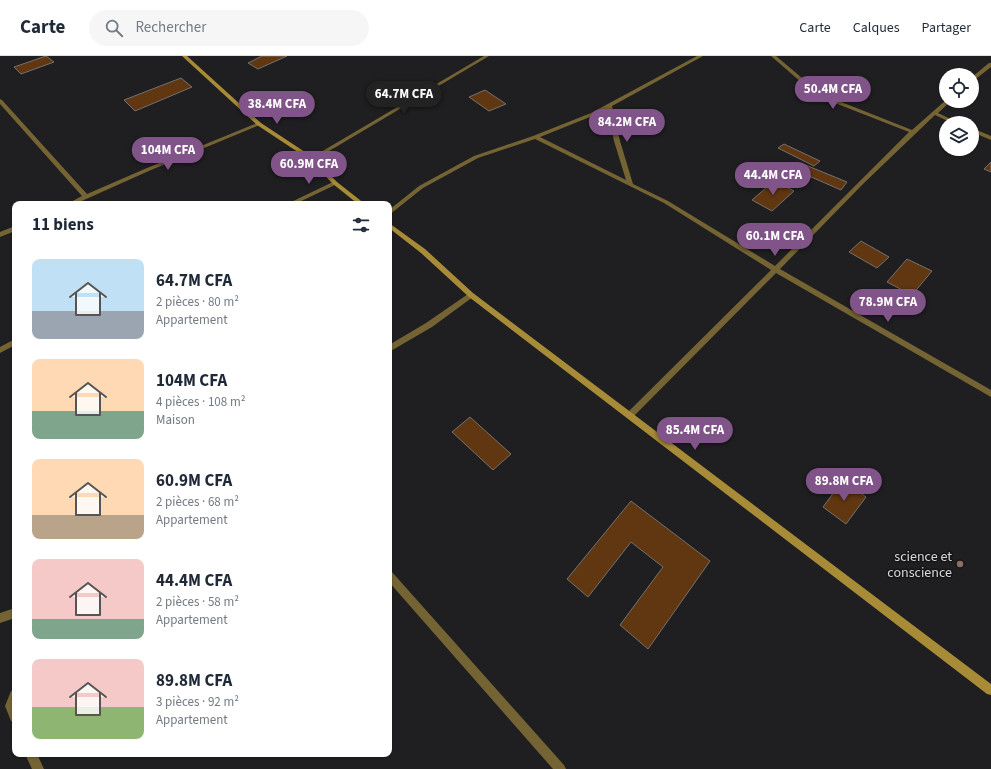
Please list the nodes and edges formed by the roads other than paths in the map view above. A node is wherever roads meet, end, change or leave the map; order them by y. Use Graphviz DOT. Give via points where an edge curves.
graph roads {
  1 [pos="184,56"];
  2 [pos="487,56"];
  3 [pos="701,56"];
  4 [pos="773,56"];
  5 [pos="991,64"];
  6 [pos="979,74"];
  7 [pos="0,101"];
  8 [pos="609,106"];
  9 [pos="940,108"];
  10 [pos="934,113"];
  11 [pos="941,116"];
  12 [pos="260,124"];
  13 [pos="913,132"];
  14 [pos="979,133"];
  15 [pos="535,137"];
  16 [pos="991,138"];
  17 [pos="312,159"];
  18 [pos="335,182"];
  19 [pos="630,185"];
  20 [pos="86,197"];
  21 [pos="77,201"];
  22 [pos="296,201"];
  23 [pos="358,201"];
  24 [pos="392,211"];
  25 [pos="392,227"];
  26 [pos="12,229"];
  27 [pos="0,235"];
  28 [pos="776,269"];
  29 [pos="471,295"];
  30 [pos="12,344"];
  31 [pos="392,347"];
  32 [pos="0,350"];
  33 [pos="991,394"];
  34 [pos="630,415"];
  35 [pos="392,578"];
  36 [pos="12,614"];
  37 [pos="0,618"];
  38 [pos="991,690"];
  39 [pos="32,757"];
  40 [pos="38,769"];
  41 [pos="560,769"];
  1 -- 12 [label="street"];
  2 -- 17 [label="street"];
  3 -- 8 [label="street"];
  4 -- 13 [label="street" via="819,95"];
  5 -- 6 [label="street"];
  7 -- 20 [label="street"];
  8 -- 15 [label="street"];
  8 -- 19 [label="street"];
  9 -- 10 [label="street"];
  10 -- 11 [label="street"];
  10 -- 13 [label="street"];
  12 -- 17 [label="street"];
  12 -- 20 [label="street"];
  13 -- 28 [label="street"];
  14 -- 16 [label="street"];
  15 -- 19 [label="street"];
  15 -- 24 [label="street" via="476,157 421,187"];
  17 -- 18 [label="street"];
  18 -- 22 [label="street"];
  18 -- 23 [label="street"];
  19 -- 28 [label="street" via="666,202"];
  20 -- 21 [label="street"];
  25 -- 29 [label="street" via="424,251"];
  26 -- 27 [label="street"];
  28 -- 33 [label="street"];
  28 -- 34 [label="street"];
  29 -- 31 [label="street"];
  29 -- 34 [label="street"];
  30 -- 32 [label="street"];
  34 -- 38 [label="street"];
  35 -- 41 [label="street"];
  36 -- 37 [label="street"];
  39 -- 40 [label="street"];
}
